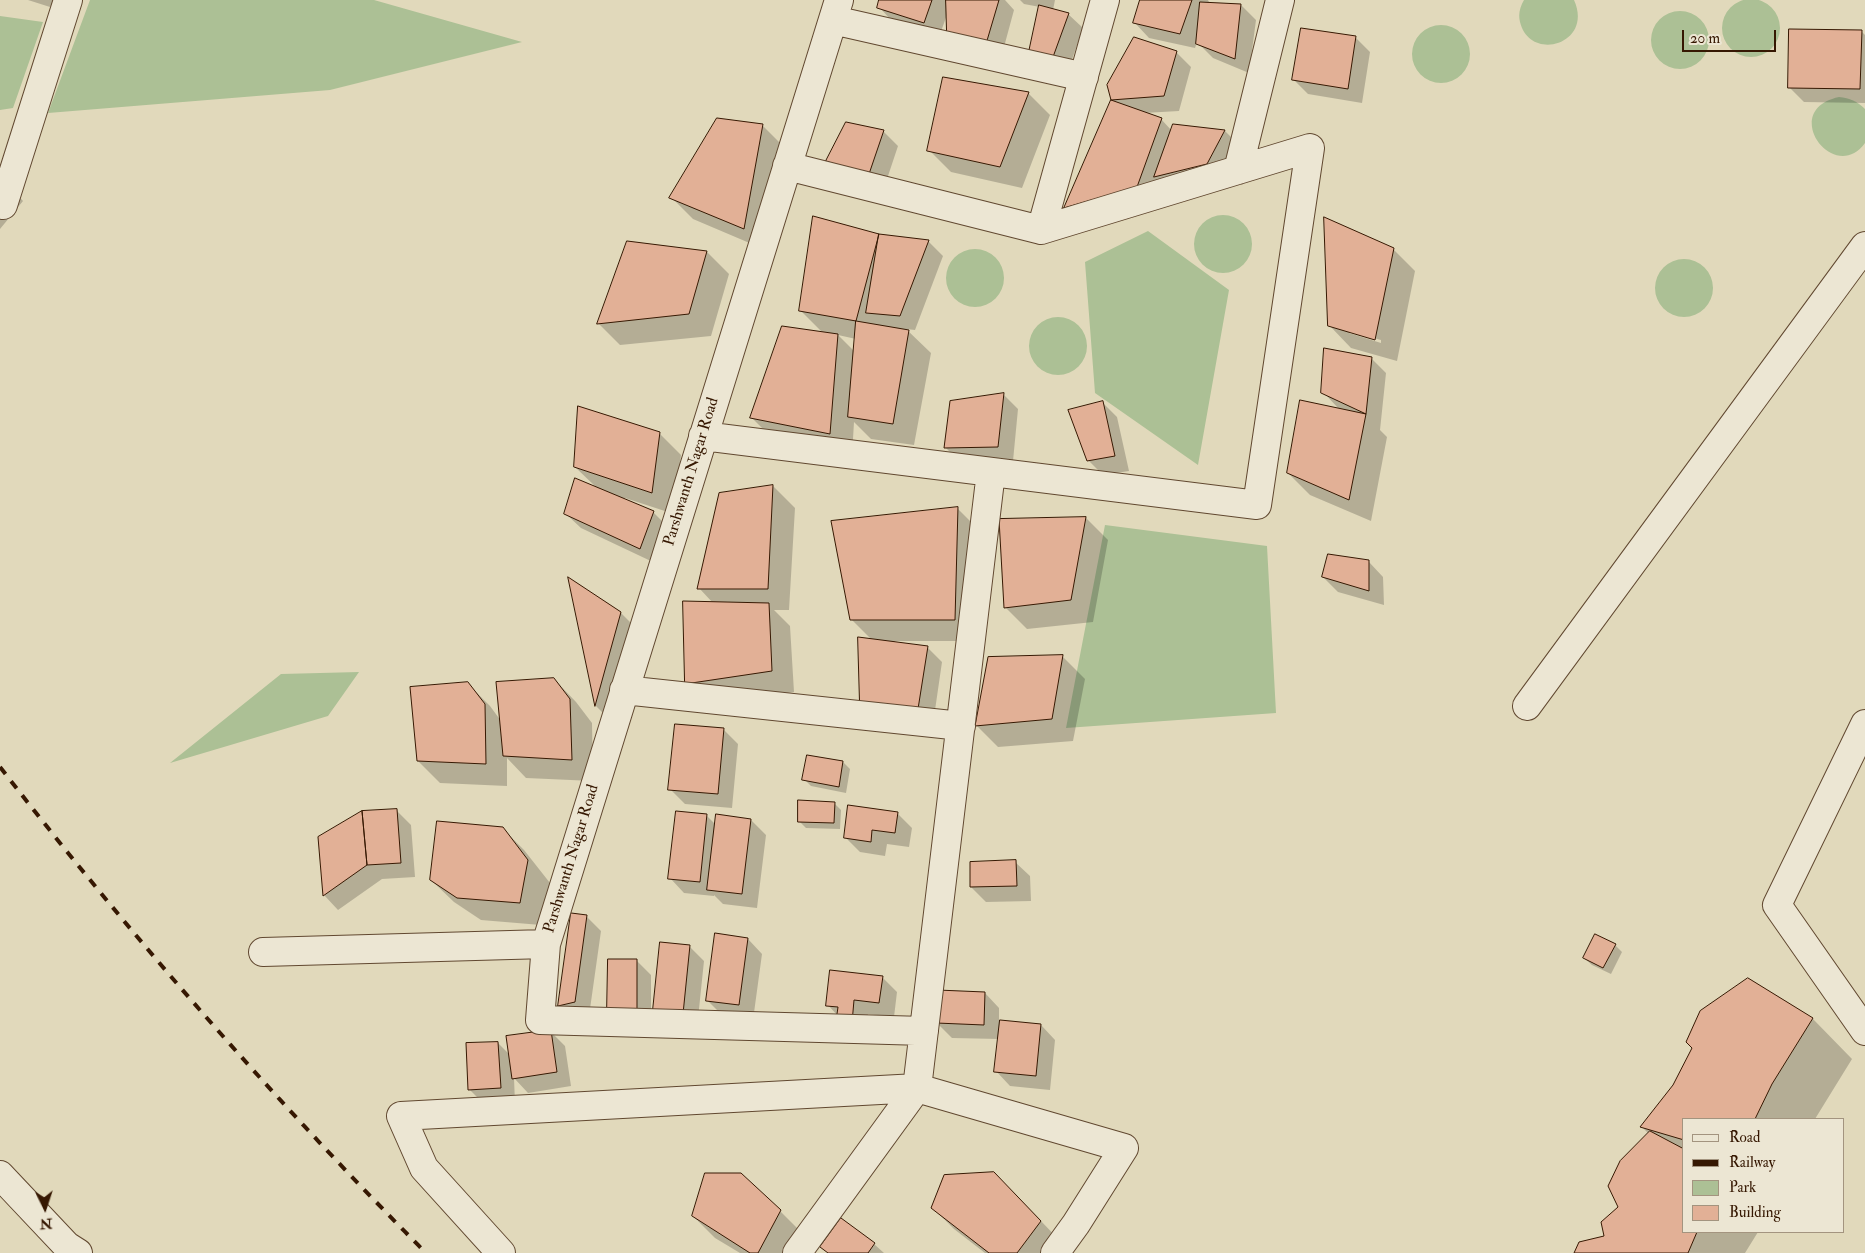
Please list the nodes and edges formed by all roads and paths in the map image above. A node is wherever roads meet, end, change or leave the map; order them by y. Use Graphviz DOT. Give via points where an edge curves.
graph roads {
  1 [pos="68,0"];
  2 [pos="1105,0"];
  3 [pos="1280,0"];
  4 [pos="836,10"];
  5 [pos="1084,77"];
  6 [pos="787,166"];
  7 [pos="1238,170"];
  8 [pos="3,205"];
  9 [pos="1041,230"];
  10 [pos="1865,246"];
  11 [pos="703,436"];
  12 [pos="991,472"];
  13 [pos="624,690"];
  14 [pos="1527,706"];
  15 [pos="1865,724"];
  16 [pos="961,726"];
  17 [pos="546,944"];
  18 [pos="263,952"];
  19 [pos="924,1031"];
  20 [pos="1865,1031"];
  21 [pos="917,1088"];
  22 [pos="0,1175"];
  23 [pos="78,1253"];
  24 [pos="501,1253"];
  25 [pos="797,1253"];
  26 [pos="1055,1253"];
  1 -- 8 [label="street"];
  2 -- 5 [label="street"];
  3 -- 7 [label="street"];
  4 -- 5 [label="street"];
  4 -- 6 [label="street, Parshwanth Nagar Road"];
  5 -- 9 [label="street"];
  6 -- 9 [label="street"];
  6 -- 11 [label="street, Parshwanth Nagar Road"];
  7 -- 9 [label="street"];
  7 -- 12 [label="street" via="1310,148 1257,505"];
  10 -- 14 [label="street"];
  11 -- 12 [label="street"];
  11 -- 13 [label="street, Parshwanth Nagar Road"];
  12 -- 16 [label="street"];
  13 -- 16 [label="street"];
  13 -- 17 [label="street, Parshwanth Nagar Road"];
  15 -- 20 [label="street" via="1777,905"];
  16 -- 19 [label="street"];
  17 -- 18 [label="street"];
  17 -- 19 [label="street, Parshwanth Nagar Road" via="540,1020"];
  19 -- 21 [label="street"];
  21 -- 24 [label="street" via="401,1116 424,1168"];
  21 -- 25 [label="street"];
  21 -- 26 [label="street" via="1124,1148"];
  22 -- 23 [label="street" via="67,1246"];
}
